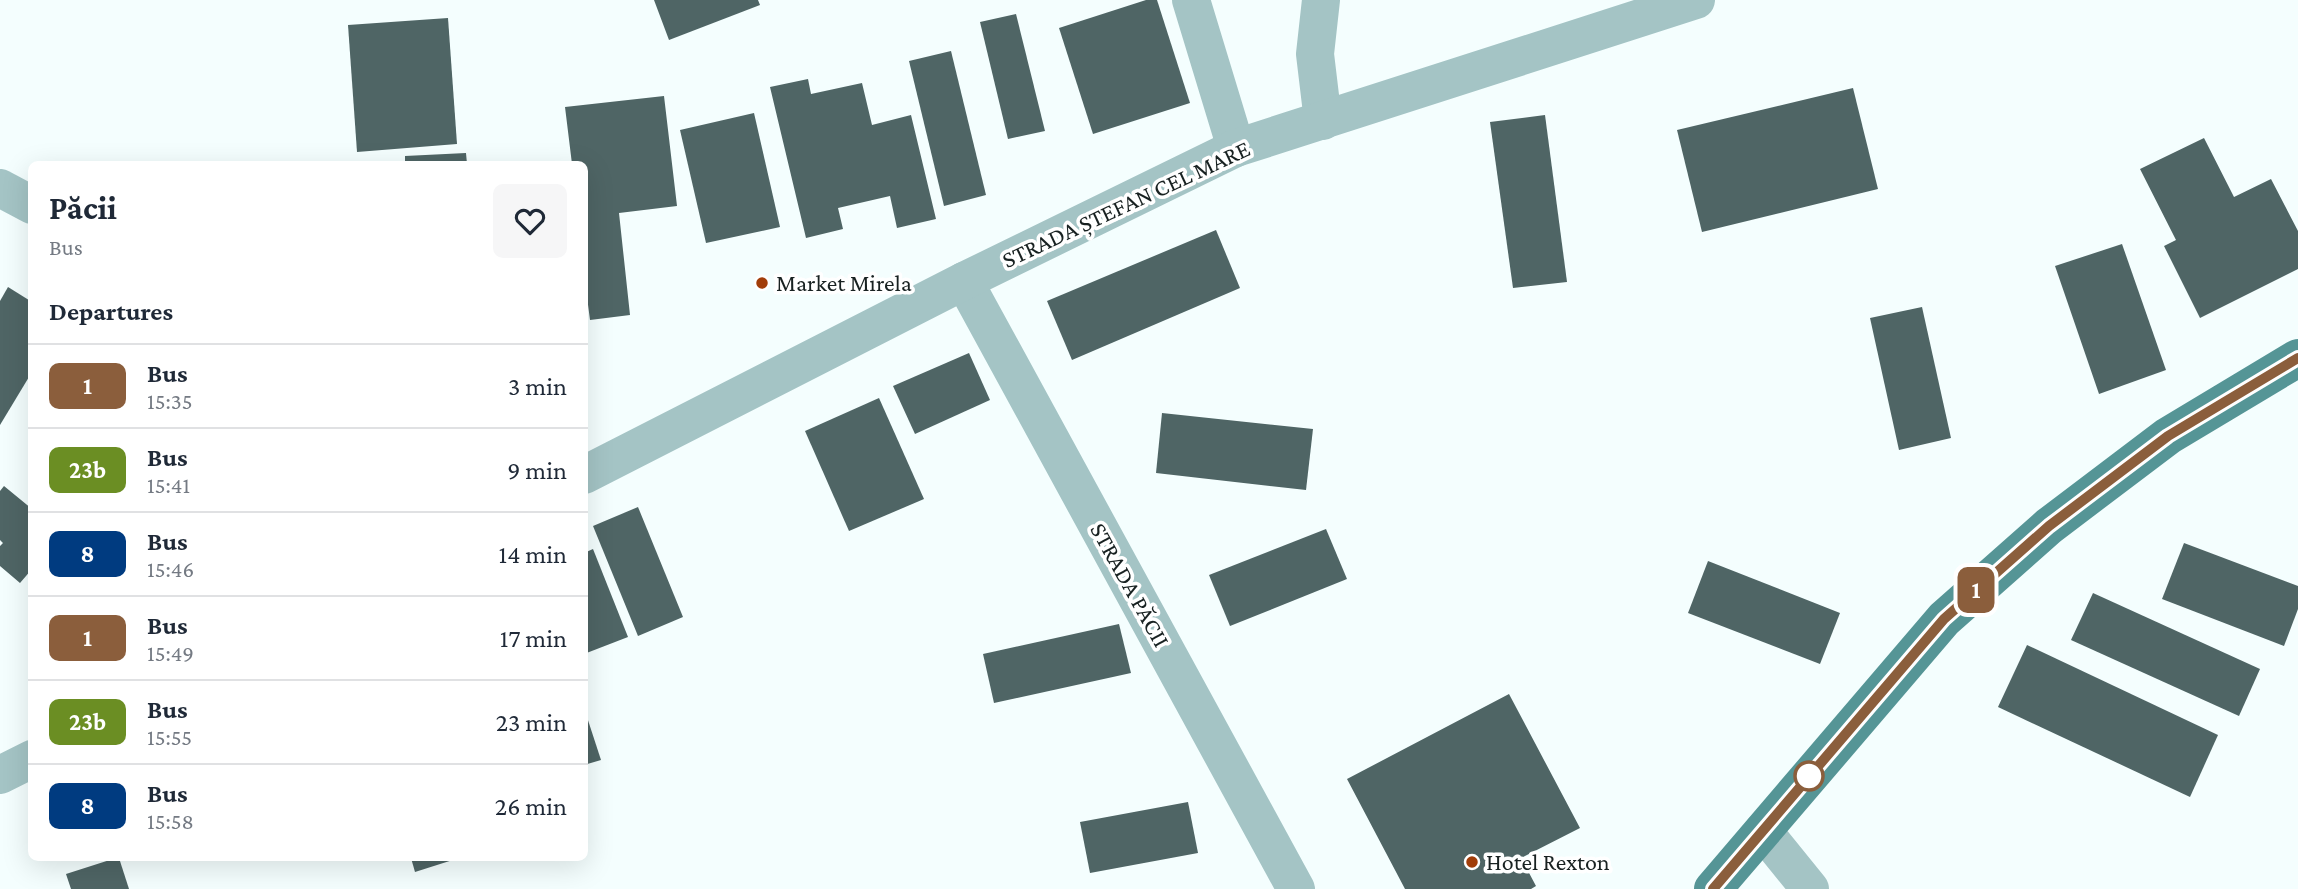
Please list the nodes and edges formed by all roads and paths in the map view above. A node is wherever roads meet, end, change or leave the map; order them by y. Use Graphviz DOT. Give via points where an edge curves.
graph roads {
  1 [pos="1191,0"];
  2 [pos="1321,0"];
  3 [pos="1696,0"];
  4 [pos="1323,121"];
  5 [pos="1236,148"];
  6 [pos="0,188"];
  7 [pos="28,203"];
  8 [pos="964,281"];
  9 [pos="2298,358"];
  10 [pos="588,473"];
  11 [pos="28,761"];
  12 [pos="0,775"];
  13 [pos="1763,831"];
  14 [pos="1296,889"];
  15 [pos="1713,889"];
  16 [pos="1810,889"];
  1 -- 5 [label="street"];
  2 -- 4 [label="street" via="1315,54"];
  3 -- 4 [label="street, STRADA ȘTEFAN CEL MARE"];
  4 -- 5 [label="street, STRADA ȘTEFAN CEL MARE"];
  5 -- 8 [label="street, STRADA ȘTEFAN CEL MARE"];
  6 -- 7 [label="street"];
  8 -- 10 [label="street, STRADA ȘTEFAN CEL MARE"];
  8 -- 14 [label="street, STRADA PĂCII"];
  9 -- 13 [label="main road" via="2168,436 2049,526 1944,619"];
  11 -- 12 [label="street"];
  13 -- 15 [label="main road"];
  13 -- 16 [label="street"];
}
